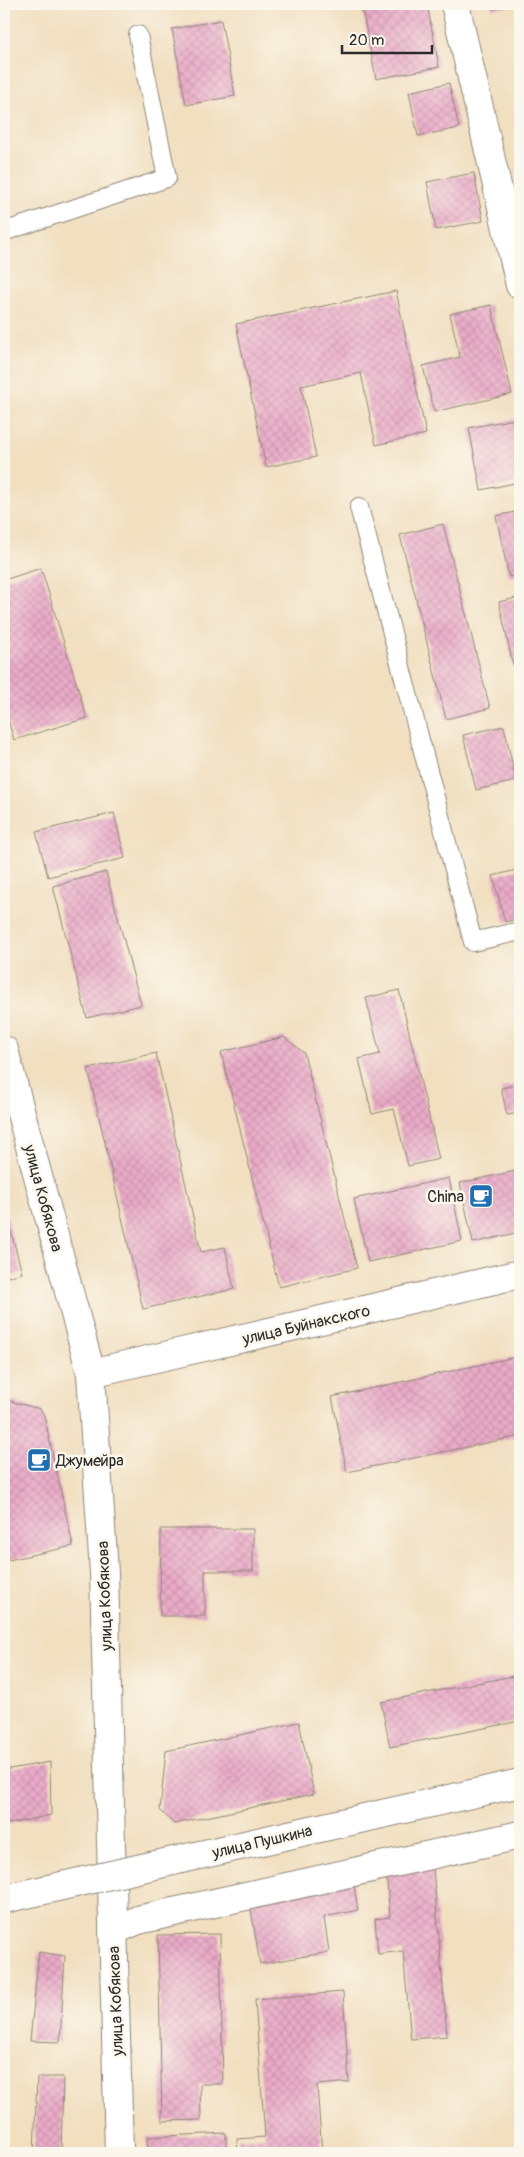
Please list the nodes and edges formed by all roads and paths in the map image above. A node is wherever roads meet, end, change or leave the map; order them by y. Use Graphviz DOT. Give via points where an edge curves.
graph roads {
  1 [pos="455,4"];
  2 [pos="138,35"];
  3 [pos="4,230"];
  4 [pos="520,285"];
  5 [pos="359,507"];
  6 [pos="520,931"];
  7 [pos="4,1050"];
  8 [pos="11,1091"];
  9 [pos="520,1274"];
  10 [pos="91,1374"];
  11 [pos="520,1783"];
  12 [pos="520,1836"];
  13 [pos="4,1899"];
  14 [pos="113,1930"];
  15 [pos="119,2153"];
  1 -- 4 [label="street"];
  2 -- 3 [label="lane" via="167,178"];
  5 -- 6 [label="lane" via="473,942"];
  7 -- 8 [label="street, улица Кобякова"];
  8 -- 10 [label="street, улица Кобякова"];
  9 -- 10 [label="street, улица Буйнакского"];
  10 -- 14 [label="street, улица Кобякова" via="104,1573"];
  11 -- 13 [label="street, улица Пушкина, bridge"];
  12 -- 14 [label="street" via="138,1920"];
  14 -- 15 [label="street, улица Кобякова"];
}
